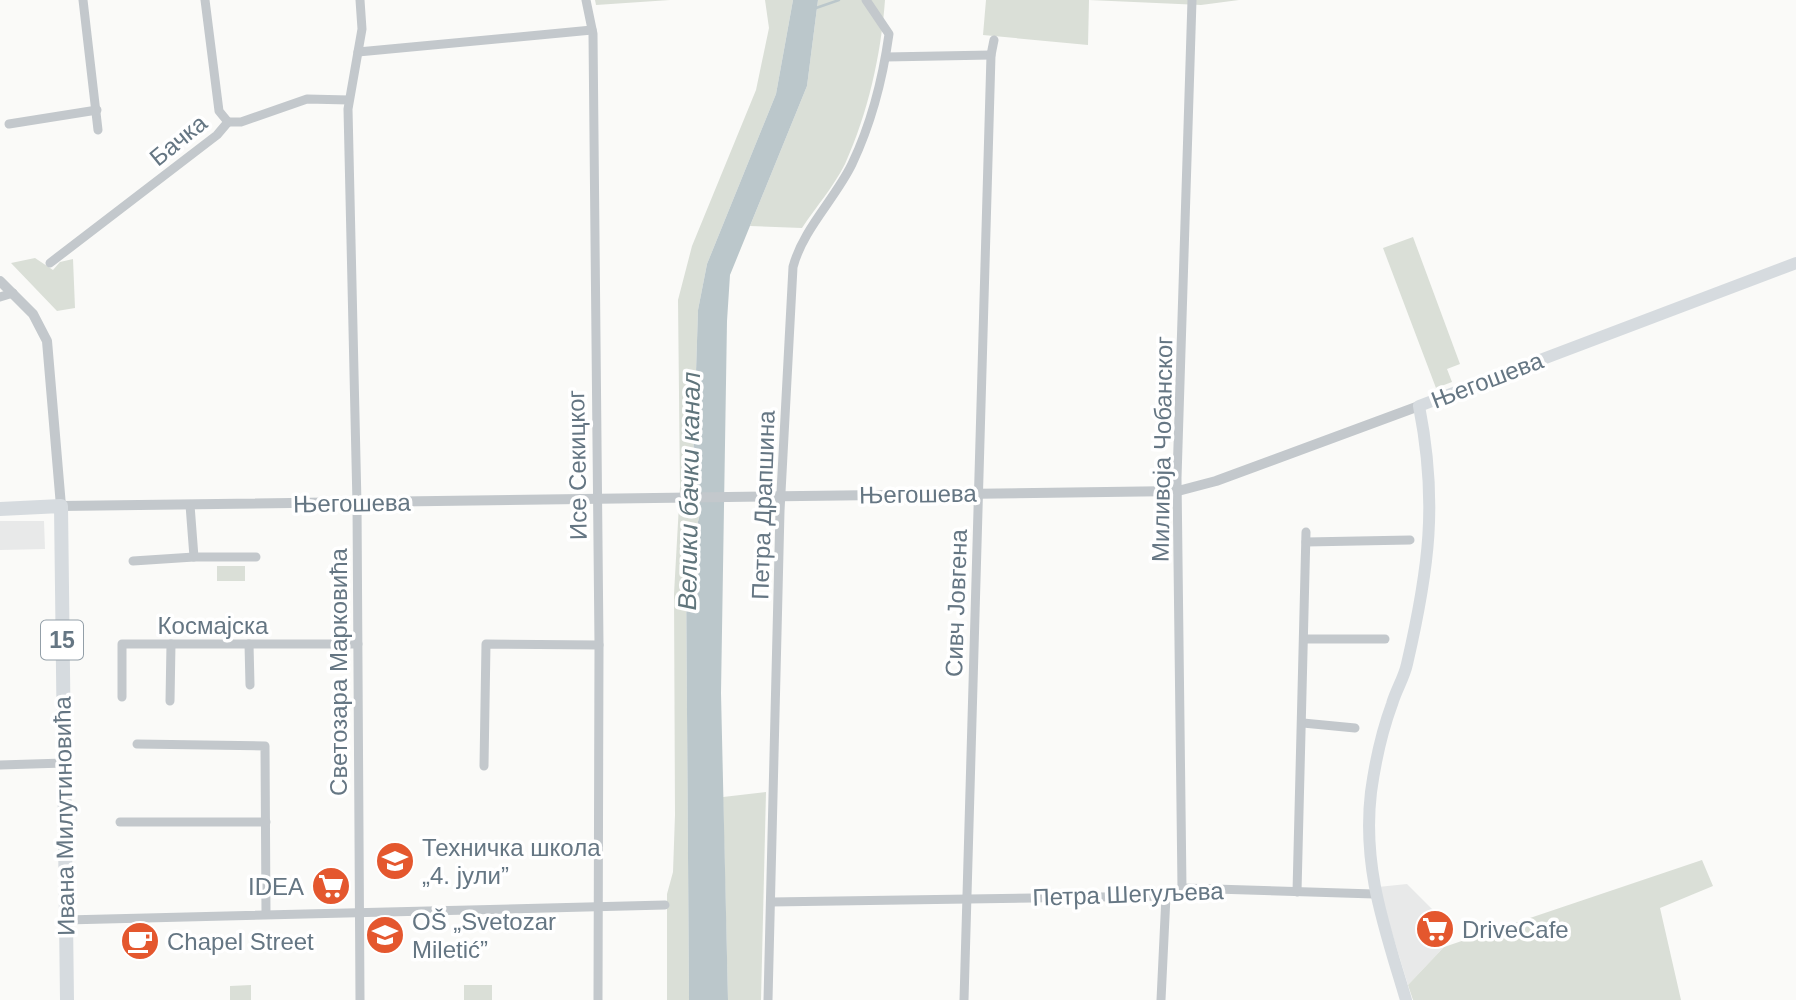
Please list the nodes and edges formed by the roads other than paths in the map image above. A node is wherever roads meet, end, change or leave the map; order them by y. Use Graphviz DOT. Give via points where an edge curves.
graph roads {
  1 [pos="83,0"];
  2 [pos="205,0"];
  3 [pos="360,0"];
  4 [pos="586,0"];
  5 [pos="866,0"];
  6 [pos="1192,5"];
  7 [pos="592,25"];
  8 [pos="995,40"];
  9 [pos="358,52"];
  10 [pos="991,55"];
  11 [pos="886,57"];
  12 [pos="349,100"];
  13 [pos="97,110"];
  14 [pos="228,122"];
  15 [pos="9,124"];
  16 [pos="98,130"];
  17 [pos="50,263"];
  18 [pos="1796,263"];
  19 [pos="0,281"];
  20 [pos="13,293"];
  21 [pos="0,297"];
  22 [pos="1419,406"];
  23 [pos="1178,491"];
  24 [pos="980,494"];
  25 [pos="781,496"];
  26 [pos="596,498"];
  27 [pos="357,504"];
  28 [pos="190,505"];
  29 [pos="61,506"];
  30 [pos="0,509"];
  31 [pos="1410,540"];
  32 [pos="194,557"];
  33 [pos="256,557"];
  34 [pos="133,561"];
  35 [pos="1304,639"];
  36 [pos="1385,639"];
  37 [pos="171,644"];
  38 [pos="249,644"];
  39 [pos="358,644"];
  40 [pos="599,645"];
  41 [pos="250,685"];
  42 [pos="122,697"];
  43 [pos="170,701"];
  44 [pos="1303,723"];
  45 [pos="1355,728"];
  46 [pos="137,744"];
  47 [pos="64,763"];
  48 [pos="0,765"];
  49 [pos="484,766"];
  50 [pos="120,822"];
  51 [pos="265,822"];
  52 [pos="1182,888"];
  53 [pos="1297,892"];
  54 [pos="1374,894"];
  55 [pos="1166,896"];
  56 [pos="967,899"];
  57 [pos="771,902"];
  58 [pos="666,905"];
  59 [pos="596,909"];
  60 [pos="358,912"];
  61 [pos="266,914"];
  62 [pos="66,920"];
  63 [pos="66,1000"];
  64 [pos="360,1000"];
  65 [pos="598,1000"];
  66 [pos="768,1000"];
  67 [pos="964,1000"];
  68 [pos="1161,1000"];
  69 [pos="1406,1000"];
  1 -- 13 [label="street"];
  2 -- 14 [label="street" via="219,111"];
  3 -- 9 [label="street, Светозара Марковића"];
  4 -- 7 [label="street, Исе Секицког"];
  5 -- 11 [label="street, Петра Драпшина" via="889,34"];
  6 -- 23 [label="street, Миливоја Чобанског"];
  7 -- 9 [label="street"];
  7 -- 26 [label="street, Исе Секицког"];
  8 -- 10 [label="street, Сивч Јовгена"];
  9 -- 12 [label="street, Светозара Марковића"];
  10 -- 11 [label="street"];
  10 -- 24 [label="street, Сивч Јовгена"];
  11 -- 25 [label="street, Петра Драпшина" via="851,167 801,246 793,267"];
  12 -- 14 [label="street, Бачка" via="307,99 241,122"];
  12 -- 27 [label="street, Светозара Марковића"];
  13 -- 15 [label="street"];
  13 -- 16 [label="street"];
  14 -- 17 [label="street, Бачка" via="210,141"];
  18 -- 22 [label="main road, Његошева"];
  19 -- 20 [label="street"];
  20 -- 21 [label="street"];
  20 -- 29 [label="street" via="38,321 47,341"];
  22 -- 23 [label="street, Његошева"];
  22 -- 54 [label="main road" via="1430,474 1431,541 1407,667 1391,705 1371,792"];
  23 -- 24 [label="street, Његошева"];
  23 -- 52 [label="street, Миливоја Чобанског"];
  24 -- 25 [label="street, Његошева"];
  24 -- 56 [label="street, Сивч Јовгена"];
  25 -- 26 [label="street, Његошева"];
  25 -- 57 [label="street, Петра Драпшина"];
  26 -- 27 [label="street, Његошева"];
  26 -- 40 [label="street, Исе Секицког"];
  27 -- 28 [label="street, Његошева"];
  27 -- 39 [label="street, Светозара Марковића"];
  28 -- 29 [label="street, Његошева"];
  28 -- 32 [label="street"];
  29 -- 30 [label="main road, Његошева"];
  29 -- 47 [label="main road, Ивана Милутиновића / 15"];
  31 -- 35 [label="street" via="1306,537"];
  32 -- 33 [label="street"];
  32 -- 34 [label="street"];
  35 -- 36 [label="street"];
  35 -- 44 [label="street"];
  37 -- 38 [label="street, Космајска"];
  37 -- 42 [label="street, Космајска" via="121,644"];
  37 -- 43 [label="street"];
  38 -- 39 [label="street, Космајска"];
  38 -- 41 [label="street"];
  39 -- 60 [label="street, Светозара Марковића"];
  40 -- 49 [label="street" via="486,643"];
  40 -- 59 [label="street, Исе Секицког"];
  44 -- 45 [label="street"];
  44 -- 53 [label="street"];
  46 -- 51 [label="street" via="265,746"];
  47 -- 48 [label="street"];
  47 -- 62 [label="main road, Ивана Милутиновића / 15"];
  50 -- 51 [label="street"];
  51 -- 61 [label="street"];
  52 -- 53 [label="street, Петра Шегуљева"];
  52 -- 55 [label="street, Петра Шегуљева"];
  53 -- 54 [label="street, Петра Шегуљева"];
  54 -- 69 [label="main road"];
  55 -- 56 [label="street, Петра Шегуљева"];
  55 -- 68 [label="street"];
  56 -- 57 [label="street, Петра Шегуљева"];
  56 -- 67 [label="street, Сивч Јовгена"];
  57 -- 66 [label="street, Петра Драпшина"];
  58 -- 59 [label="street"];
  59 -- 60 [label="street"];
  59 -- 65 [label="street, Исе Секицког"];
  60 -- 61 [label="street"];
  60 -- 64 [label="street, Светозара Марковића"];
  61 -- 62 [label="street"];
  62 -- 63 [label="main road, Ивана Милутиновића / 15"];
}
